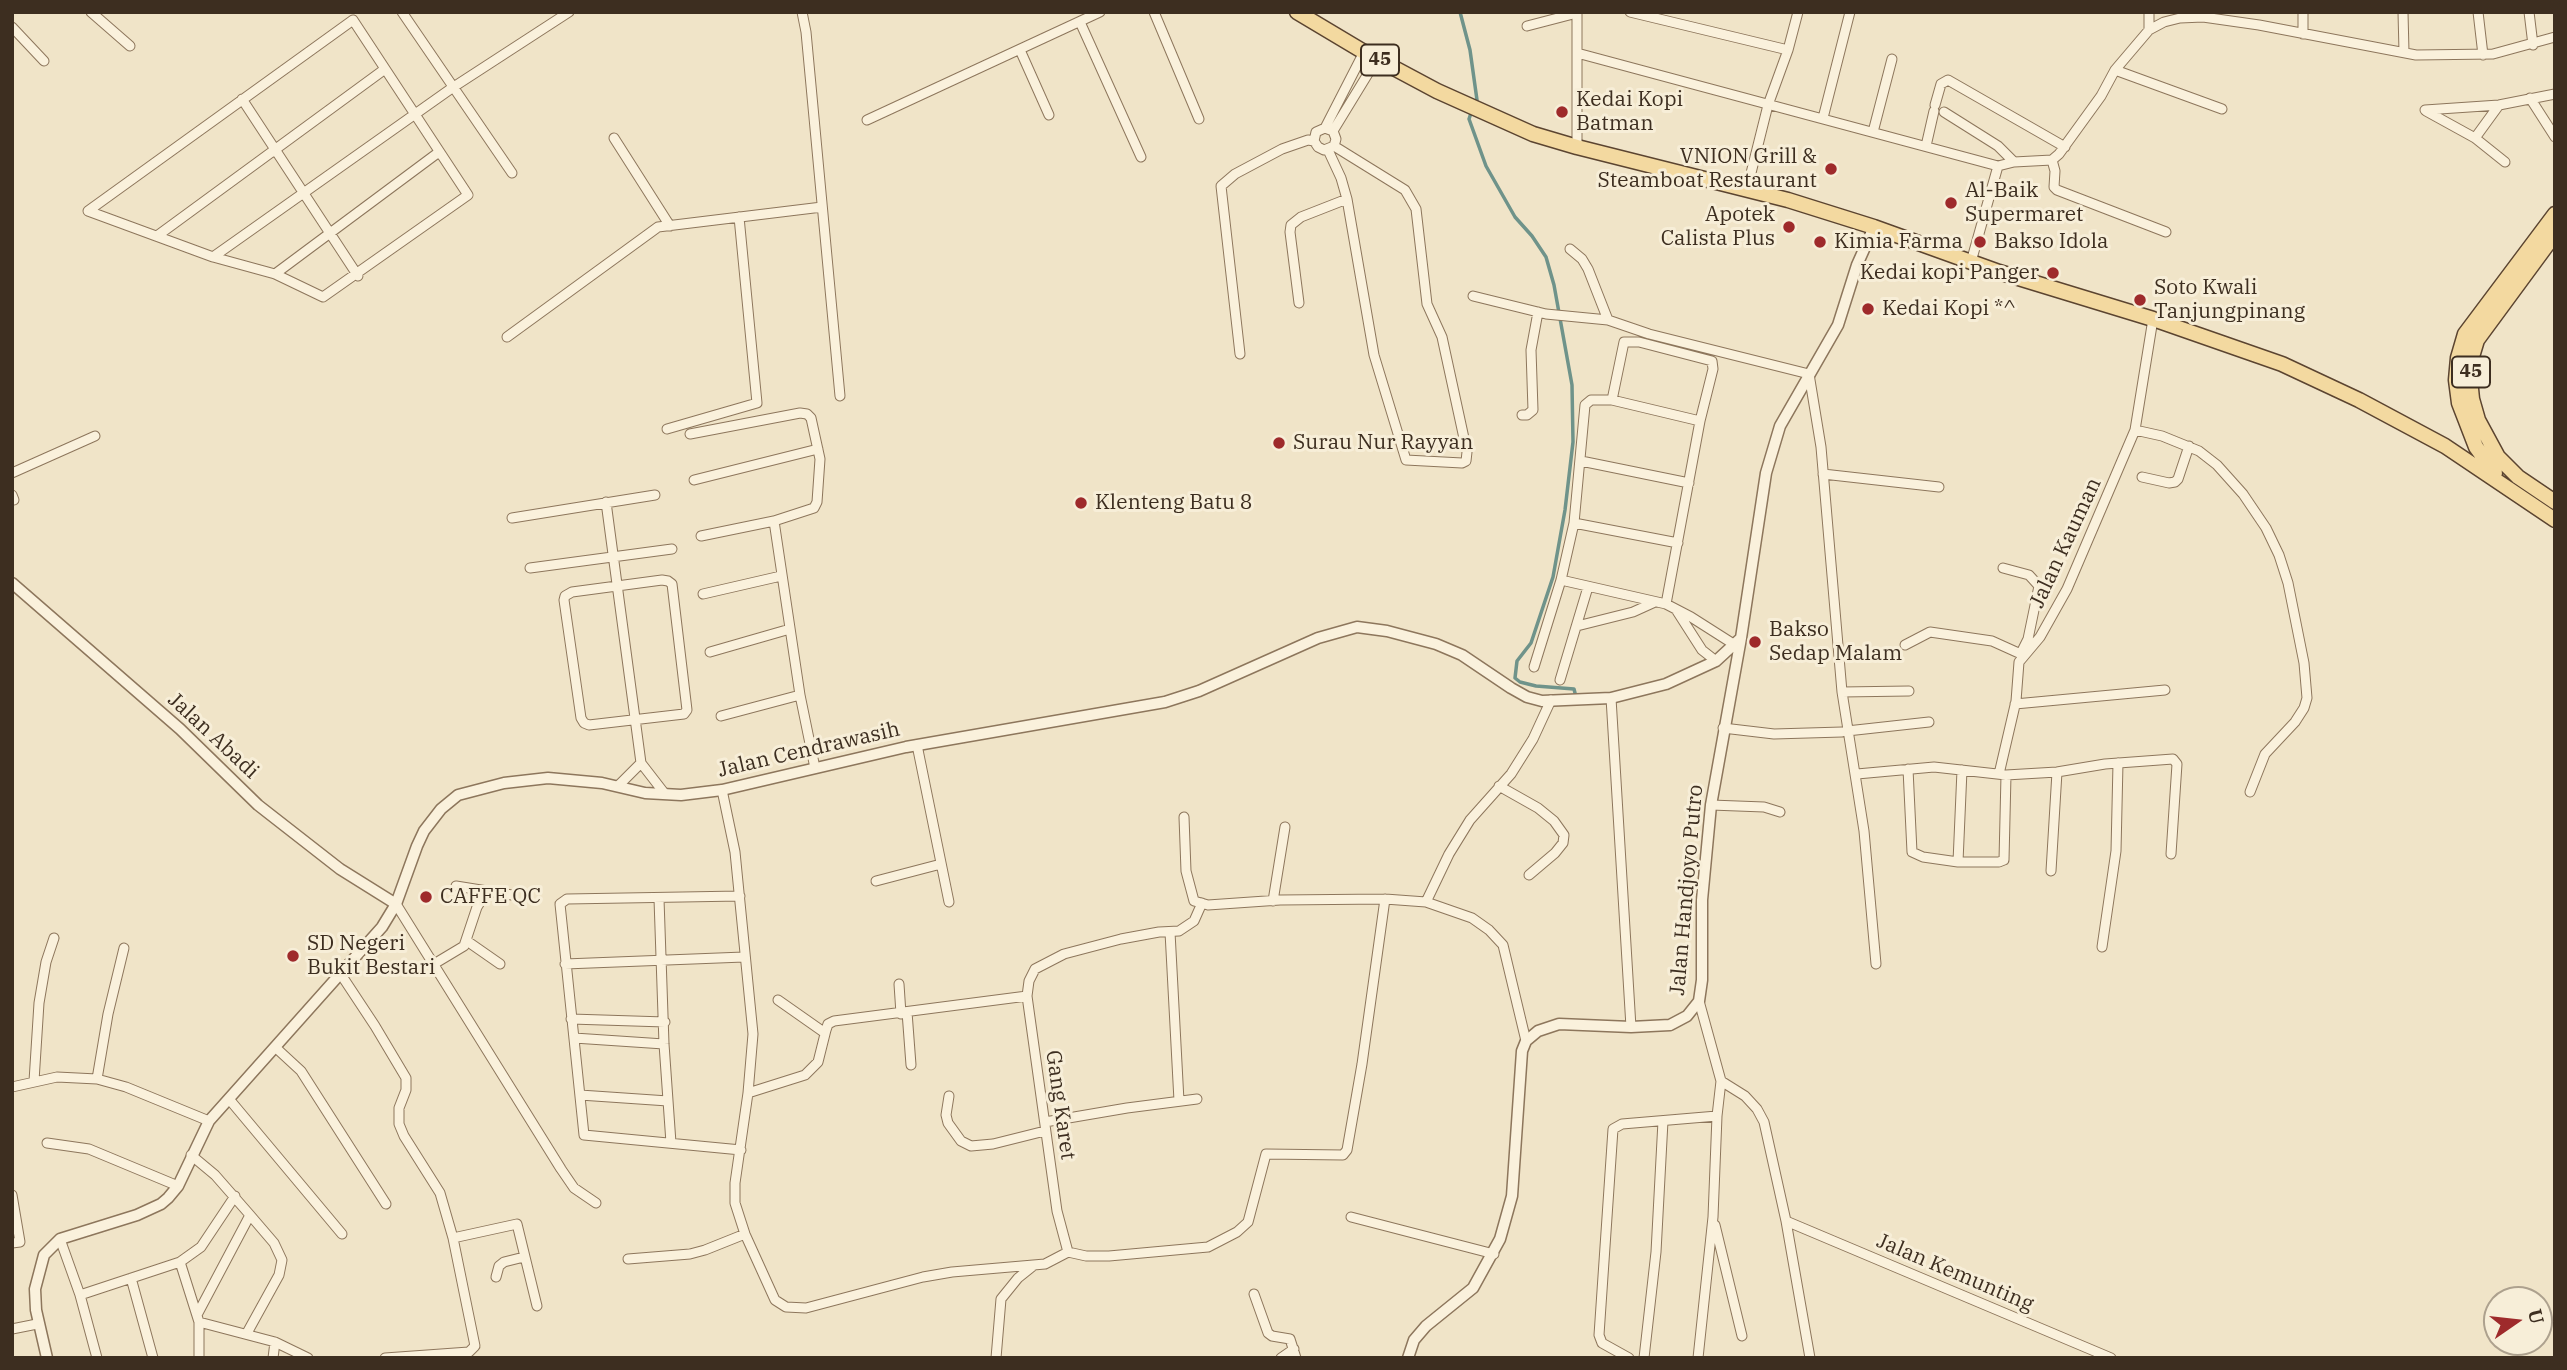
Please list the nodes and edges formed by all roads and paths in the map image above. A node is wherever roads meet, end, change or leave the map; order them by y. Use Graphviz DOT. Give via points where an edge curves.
graph roads {
  1 [pos="91,12"];
  2 [pos="401,12"];
  3 [pos="569,12"];
  4 [pos="802,12"];
  5 [pos="1100,12"];
  6 [pos="1154,12"];
  7 [pos="1297,12"];
  8 [pos="1630,12"];
  9 [pos="1798,12"];
  10 [pos="2149,12"];
  11 [pos="2304,12"];
  12 [pos="2403,12"];
  13 [pos="2479,12"];
  14 [pos="2529,12"];
  15 [pos="1577,13"];
  16 [pos="1847,13"];
  17 [pos="1080,22"];
  18 [pos="1527,26"];
  19 [pos="12,27"];
  20 [pos="2149,30"];
  21 [pos="2303,34"];
  22 [pos="2555,37"];
  23 [pos="2533,45"];
  24 [pos="130,46"];
  25 [pos="1020,50"];
  26 [pos="1788,50"];
  27 [pos="2404,52"];
  28 [pos="1577,53"];
  29 [pos="1370,55"];
  30 [pos="2483,55"];
  31 [pos="1892,59"];
  32 [pos="44,61"];
  33 [pos="385,69"];
  34 [pos="2115,71"];
  35 [pos="452,88"];
  36 [pos="2555,94"];
  37 [pos="2530,98"];
  38 [pos="242,99"];
  39 [pos="2499,104"];
  40 [pos="1768,105"];
  41 [pos="2222,109"];
  42 [pos="1938,110"];
  43 [pos="415,115"];
  44 [pos="1049,115"];
  45 [pos="1823,118"];
  46 [pos="1199,119"];
  47 [pos="867,120"];
  48 [pos="1329,130"];
  49 [pos="1873,131"];
  50 [pos="2555,137"];
  51 [pos="614,138"];
  52 [pos="2474,138"];
  53 [pos="1314,141"];
  54 [pos="1926,146"];
  55 [pos="1577,147"];
  56 [pos="2065,147"];
  57 [pos="1331,148"];
  58 [pos="275,150"];
  59 [pos="439,152"];
  60 [pos="1141,157"];
  61 [pos="2052,160"];
  62 [pos="2014,162"];
  63 [pos="2505,162"];
  64 [pos="1998,166"];
  65 [pos="513,173"];
  66 [pos="1746,189"];
  67 [pos="303,195"];
  68 [pos="1347,199"];
  69 [pos="822,207"];
  70 [pos="2555,214"];
  71 [pos="739,217"];
  72 [pos="670,226"];
  73 [pos="1874,227"];
  74 [pos="2166,232"];
  75 [pos="330,234"];
  76 [pos="2555,234"];
  77 [pos="157,236"];
  78 [pos="1570,249"];
  79 [pos="213,257"];
  80 [pos="1970,262"];
  81 [pos="275,274"];
  82 [pos="357,275"];
  83 [pos="1473,296"];
  84 [pos="1299,303"];
  85 [pos="1538,312"];
  86 [pos="2153,319"];
  87 [pos="1608,320"];
  88 [pos="507,337"];
  89 [pos="1240,354"];
  90 [pos="1809,374"];
  91 [pos="839,396"];
  92 [pos="1612,400"];
  93 [pos="1522,415"];
  94 [pos="1700,421"];
  95 [pos="2466,423"];
  96 [pos="667,429"];
  97 [pos="2135,430"];
  98 [pos="690,434"];
  99 [pos="95,436"];
  100 [pos="2189,446"];
  101 [pos="2445,446"];
  102 [pos="818,449"];
  103 [pos="1581,461"];
  104 [pos="12,473"];
  105 [pos="1823,474"];
  106 [pos="2143,477"];
  107 [pos="694,480"];
  108 [pos="1689,483"];
  109 [pos="1940,487"];
  110 [pos="2510,490"];
  111 [pos="655,495"];
  112 [pos="607,502"];
  113 [pos="2555,502"];
  114 [pos="512,518"];
  115 [pos="2555,520"];
  116 [pos="774,522"];
  117 [pos="1574,523"];
  118 [pos="701,536"];
  119 [pos="1678,542"];
  120 [pos="671,549"];
  121 [pos="612,557"];
  122 [pos="530,568"];
  123 [pos="2003,568"];
  124 [pos="781,576"];
  125 [pos="1561,580"];
  126 [pos="12,583"];
  127 [pos="616,587"];
  128 [pos="1588,587"];
  129 [pos="703,594"];
  130 [pos="1656,601"];
  131 [pos="1666,604"];
  132 [pos="1676,609"];
  133 [pos="1577,626"];
  134 [pos="790,629"];
  135 [pos="1738,641"];
  136 [pos="1905,645"];
  137 [pos="710,652"];
  138 [pos="2022,654"];
  139 [pos="1716,661"];
  140 [pos="1534,667"];
  141 [pos="1560,680"];
  142 [pos="2165,690"];
  143 [pos="1909,691"];
  144 [pos="1842,692"];
  145 [pos="800,695"];
  146 [pos="1611,698"];
  147 [pos="1551,700"];
  148 [pos="2015,704"];
  149 [pos="721,716"];
  150 [pos="635,719"];
  151 [pos="1929,722"];
  152 [pos="1723,728"];
  153 [pos="1844,732"];
  154 [pos="917,745"];
  155 [pos="641,763"];
  156 [pos="2118,763"];
  157 [pos="815,768"];
  158 [pos="1909,769"];
  159 [pos="1962,770"];
  160 [pos="2057,772"];
  161 [pos="1857,774"];
  162 [pos="2003,775"];
  163 [pos="618,786"];
  164 [pos="1499,786"];
  165 [pos="722,790"];
  166 [pos="2250,792"];
  167 [pos="665,794"];
  168 [pos="1711,805"];
  169 [pos="1780,812"];
  170 [pos="1184,817"];
  171 [pos="1285,827"];
  172 [pos="2171,854"];
  173 [pos="1958,862"];
  174 [pos="942,864"];
  175 [pos="2051,871"];
  176 [pos="1529,875"];
  177 [pos="876,881"];
  178 [pos="456,886"];
  179 [pos="487,891"];
  180 [pos="512,895"];
  181 [pos="740,895"];
  182 [pos="659,899"];
  183 [pos="1385,899"];
  184 [pos="1273,901"];
  185 [pos="949,902"];
  186 [pos="1198,902"];
  187 [pos="1426,902"];
  188 [pos="396,904"];
  189 [pos="1170,932"];
  190 [pos="54,938"];
  191 [pos="467,941"];
  192 [pos="2102,947"];
  193 [pos="124,948"];
  194 [pos="744,957"];
  195 [pos="662,961"];
  196 [pos="434,964"];
  197 [pos="500,964"];
  198 [pos="565,964"];
  199 [pos="1876,964"];
  200 [pos="340,973"];
  201 [pos="899,984"];
  202 [pos="1027,996"];
  203 [pos="778,1000"];
  204 [pos="1699,1001"];
  205 [pos="904,1013"];
  206 [pos="571,1019"];
  207 [pos="665,1022"];
  208 [pos="1631,1027"];
  209 [pos="825,1034"];
  210 [pos="573,1038"];
  211 [pos="1526,1041"];
  212 [pos="664,1044"];
  213 [pos="275,1047"];
  214 [pos="911,1065"];
  215 [pos="97,1079"];
  216 [pos="34,1081"];
  217 [pos="1721,1081"];
  218 [pos="12,1087"];
  219 [pos="748,1093"];
  220 [pos="580,1095"];
  221 [pos="949,1097"];
  222 [pos="229,1099"];
  223 [pos="1198,1100"];
  224 [pos="668,1101"];
  225 [pos="1179,1101"];
  226 [pos="1717,1116"];
  227 [pos="209,1121"];
  228 [pos="1663,1121"];
  229 [pos="1045,1126"];
  230 [pos="47,1143"];
  231 [pos="671,1143"];
  232 [pos="741,1150"];
  233 [pos="191,1155"];
  234 [pos="178,1186"];
  235 [pos="12,1195"];
  236 [pos="234,1196"];
  237 [pos="596,1203"];
  238 [pos="386,1204"];
  239 [pos="250,1214"];
  240 [pos="1351,1217"];
  241 [pos="1713,1217"];
  242 [pos="1786,1221"];
  243 [pos="342,1234"];
  244 [pos="745,1234"];
  245 [pos="453,1238"];
  246 [pos="60,1239"];
  247 [pos="12,1243"];
  248 [pos="1068,1252"];
  249 [pos="1494,1254"];
  250 [pos="524,1256"];
  251 [pos="628,1259"];
  252 [pos="180,1262"];
  253 [pos="1034,1265"];
  254 [pos="496,1277"];
  255 [pos="131,1278"];
  256 [pos="1254,1294"];
  257 [pos="80,1296"];
  258 [pos="537,1306"];
  259 [pos="198,1318"];
  260 [pos="37,1324"];
  261 [pos="12,1329"];
  262 [pos="247,1334"];
  263 [pos="1742,1336"];
  264 [pos="275,1342"];
  265 [pos="1295,1354"];
  266 [pos="1406,1357"];
  267 [pos="47,1358"];
  268 [pos="97,1358"];
  269 [pos="153,1358"];
  270 [pos="199,1358"];
  271 [pos="273,1358"];
  272 [pos="308,1358"];
  273 [pos="385,1358"];
  274 [pos="996,1358"];
  275 [pos="1281,1358"];
  276 [pos="1629,1358"];
  277 [pos="1644,1358"];
  278 [pos="1698,1358"];
  279 [pos="1810,1358"];
  280 [pos="2111,1358"];
  1 -- 24 [label="street"];
  2 -- 35 [label="street"];
  3 -- 35 [label="street"];
  4 -- 69 [label="street"];
  5 -- 17 [label="street"];
  6 -- 46 [label="street"];
  7 -- 29 [label="main road, 45"];
  8 -- 26 [label="street"];
  9 -- 26 [label="street"];
  10 -- 20 [label="street"];
  11 -- 21 [label="street"];
  12 -- 27 [label="street"];
  13 -- 30 [label="street"];
  14 -- 23 [label="street"];
  15 -- 18 [label="street"];
  15 -- 28 [label="street"];
  16 -- 45 [label="street"];
  17 -- 25 [label="street"];
  17 -- 60 [label="street"];
  19 -- 32 [label="street"];
  20 -- 21 [label="street" via="2169,20 2203,17"];
  20 -- 34 [label="street"];
  21 -- 27 [label="street"];
  22 -- 23 [label="street"];
  23 -- 30 [label="street"];
  25 -- 44 [label="street"];
  25 -- 47 [label="street"];
  26 -- 40 [label="street"];
  27 -- 30 [label="street"];
  28 -- 40 [label="street"];
  28 -- 55 [label="street"];
  29 -- 48 [label="street"];
  29 -- 48 [label="street"];
  29 -- 55 [label="main road, 45" via="1507,123"];
  31 -- 49 [label="street"];
  33 -- 38 [label="street" via="353,20"];
  33 -- 43 [label="street"];
  33 -- 58 [label="street"];
  34 -- 41 [label="street"];
  34 -- 56 [label="street"];
  35 -- 43 [label="street"];
  35 -- 65 [label="street"];
  36 -- 37 [label="street"];
  37 -- 39 [label="street"];
  37 -- 50 [label="street"];
  38 -- 58 [label="street"];
  38 -- 77 [label="street" via="88,211"];
  39 -- 52 [label="street"];
  39 -- 52 [label="street" via="2425,110"];
  40 -- 45 [label="street"];
  40 -- 66 [label="street"];
  42 -- 54 [label="street"];
  42 -- 56 [label="street" via="1941,84 1948,80"];
  42 -- 62 [label="street"];
  43 -- 59 [label="street"];
  43 -- 67 [label="street"];
  45 -- 49 [label="street"];
  48 -- 53 [label="street" via="1317,132"];
  48 -- 57 [label="street" via="1336,139"];
  49 -- 54 [label="street"];
  51 -- 72 [label="street"];
  52 -- 63 [label="street"];
  53 -- 57 [label="street" via="1321,149"];
  53 -- 89 [label="street" via="1282,149 1222,186"];
  54 -- 64 [label="street"];
  55 -- 66 [label="main road, 45"];
  56 -- 61 [label="street"];
  57 -- 68 [label="street"];
  57 -- 68 [label="street" via="1405,190 1416,209 1427,304 1442,337 1467,452 1462,463 1406,460 1374,355"];
  58 -- 67 [label="street"];
  58 -- 77 [label="street"];
  59 -- 75 [label="street"];
  59 -- 82 [label="street" via="468,195"];
  61 -- 62 [label="street"];
  61 -- 74 [label="street" via="2057,190"];
  62 -- 64 [label="street"];
  64 -- 80 [label="street"];
  66 -- 73 [label="main road, 45"];
  67 -- 75 [label="street"];
  67 -- 79 [label="street"];
  68 -- 84 [label="street" via="1291,225"];
  69 -- 71 [label="street"];
  69 -- 91 [label="street"];
  70 -- 95 [label="main road, 45" via="2465,334 2456,380"];
  71 -- 72 [label="street"];
  71 -- 96 [label="street" via="757,403"];
  72 -- 88 [label="street" via="658,226"];
  73 -- 80 [label="main road, 45"];
  73 -- 90 [label="street, Jalan Handjoyo Putro" via="1838,325"];
  75 -- 81 [label="street"];
  75 -- 82 [label="street"];
  76 -- 113 [label="main road, 45" via="2477,340 2470,379 2478,420 2498,457"];
  77 -- 79 [label="street"];
  78 -- 87 [label="street" via="1588,269"];
  79 -- 81 [label="street"];
  80 -- 86 [label="main road, 45"];
  81 -- 82 [label="street" via="323,297"];
  83 -- 85 [label="street"];
  85 -- 87 [label="street"];
  85 -- 93 [label="street" via="1531,350 1533,410"];
  86 -- 97 [label="street, Jalan Kauman"];
  86 -- 101 [label="main road, 45" via="2282,364"];
  87 -- 90 [label="street"];
  90 -- 105 [label="street"];
  90 -- 135 [label="street, Jalan Handjoyo Putro" via="1780,426 1766,473"];
  92 -- 94 [label="street"];
  92 -- 94 [label="street" via="1624,342 1705,357 1712,361 1713,369"];
  92 -- 103 [label="street" via="1591,400 1585,405"];
  94 -- 108 [label="street"];
  95 -- 101 [label="main road" via="2462,444"];
  95 -- 110 [label="main road, 45" via="2486,464"];
  97 -- 100 [label="street"];
  97 -- 138 [label="street, Jalan Kauman" via="2067,589 2040,637"];
  98 -- 102 [label="street" via="800,413 811,418"];
  99 -- 104 [label="street"];
  100 -- 106 [label="street" via="2175,482"];
  100 -- 166 [label="street" via="2217,465 2244,494 2266,528 2288,583 2304,663 2304,708 2265,754"];
  101 -- 110 [label="main road, 45"];
  102 -- 107 [label="street"];
  102 -- 116 [label="street" via="819,495 814,508"];
  103 -- 108 [label="street"];
  103 -- 117 [label="street"];
  105 -- 109 [label="street"];
  105 -- 144 [label="street"];
  108 -- 119 [label="street"];
  110 -- 115 [label="main road, 45"];
  111 -- 112 [label="street"];
  112 -- 114 [label="street"];
  112 -- 121 [label="street"];
  116 -- 118 [label="street"];
  116 -- 124 [label="street"];
  117 -- 119 [label="street"];
  117 -- 125 [label="street"];
  119 -- 131 [label="street"];
  120 -- 121 [label="street"];
  121 -- 122 [label="street"];
  121 -- 127 [label="street"];
  123 -- 138 [label="street" via="2029,575 2039,586"];
  124 -- 129 [label="street"];
  124 -- 134 [label="street"];
  125 -- 128 [label="street"];
  125 -- 140 [label="street"];
  126 -- 188 [label="street, Jalan Abadi" via="180,729 258,804 340,869"];
  127 -- 150 [label="street"];
  127 -- 150 [label="street" via="572,592 564,600 581,718 589,725"];
  127 -- 150 [label="street" via="662,580 672,584 687,710 684,715"];
  128 -- 130 [label="street"];
  128 -- 133 [label="street"];
  130 -- 131 [label="street"];
  130 -- 133 [label="street" via="1633,612"];
  131 -- 132 [label="street"];
  132 -- 135 [label="street"];
  132 -- 139 [label="street" via="1702,650"];
  133 -- 141 [label="street"];
  134 -- 137 [label="street"];
  134 -- 145 [label="street"];
  135 -- 139 [label="street, Jalan Cendrawasih"];
  135 -- 152 [label="street, Jalan Handjoyo Putro"];
  136 -- 138 [label="street" via="1930,632 1992,641"];
  138 -- 148 [label="street, Jalan Kauman"];
  139 -- 146 [label="street, Jalan Cendrawasih" via="1666,684"];
  142 -- 148 [label="street"];
  143 -- 144 [label="street"];
  144 -- 153 [label="street"];
  145 -- 149 [label="street"];
  145 -- 157 [label="street"];
  146 -- 147 [label="street, Jalan Cendrawasih"];
  146 -- 208 [label="street"];
  147 -- 154 [label="street, Jalan Cendrawasih" via="1527,697 1436,643 1357,627 1318,638 1165,702"];
  147 -- 164 [label="street" via="1511,774"];
  148 -- 162 [label="street, Jalan Kauman"];
  150 -- 155 [label="street"];
  151 -- 153 [label="street"];
  152 -- 153 [label="street" via="1774,734"];
  152 -- 168 [label="street, Jalan Handjoyo Putro"];
  153 -- 161 [label="street"];
  154 -- 157 [label="street, Jalan Cendrawasih"];
  154 -- 174 [label="street"];
  155 -- 163 [label="street"];
  155 -- 167 [label="street"];
  156 -- 160 [label="street"];
  156 -- 172 [label="street" via="2169,758 2177,764"];
  156 -- 192 [label="street" via="2116,851"];
  157 -- 165 [label="street, Jalan Cendrawasih"];
  158 -- 159 [label="street"];
  158 -- 161 [label="street"];
  158 -- 173 [label="street" via="1912,852"];
  159 -- 162 [label="street"];
  159 -- 173 [label="street"];
  160 -- 162 [label="street"];
  160 -- 175 [label="street"];
  161 -- 199 [label="street"];
  162 -- 173 [label="street, Jalan Kauman" via="2004,860"];
  163 -- 167 [label="street, Jalan Cendrawasih"];
  163 -- 188 [label="street, Jalan Cendrawasih" via="548,778 458,795 424,831"];
  164 -- 176 [label="street" via="1538,808 1564,835 1555,853"];
  164 -- 187 [label="street" via="1469,820"];
  165 -- 167 [label="street, Jalan Cendrawasih"];
  165 -- 181 [label="street"];
  168 -- 169 [label="street"];
  168 -- 204 [label="street, Jalan Handjoyo Putro"];
  170 -- 186 [label="street" via="1186,871"];
  171 -- 184 [label="street"];
  174 -- 177 [label="street"];
  174 -- 185 [label="street"];
  178 -- 179 [label="street"];
  179 -- 180 [label="street"];
  179 -- 191 [label="street" via="474,913"];
  181 -- 182 [label="street"];
  181 -- 194 [label="street"];
  182 -- 195 [label="street"];
  182 -- 198 [label="street" via="562,900"];
  183 -- 184 [label="street"];
  183 -- 187 [label="street"];
  183 -- 248 [label="street" via="1362,1064 1343,1155 1266,1154 1248,1222 1208,1248 1109,1256"];
  184 -- 186 [label="street"];
  186 -- 189 [label="street" via="1189,926"];
  187 -- 211 [label="street" via="1472,918 1503,945"];
  188 -- 196 [label="street"];
  188 -- 200 [label="street, Jalan Cendrawasih" via="377,934"];
  189 -- 202 [label="street" via="1121,939 1049,960 1035,969"];
  189 -- 225 [label="street"];
  190 -- 216 [label="street" via="39,1003"];
  191 -- 196 [label="street"];
  191 -- 197 [label="street"];
  193 -- 215 [label="street"];
  194 -- 195 [label="street"];
  194 -- 219 [label="street" via="753,1034"];
  195 -- 198 [label="street"];
  195 -- 207 [label="street"];
  196 -- 237 [label="street" via="561,1169 575,1188"];
  198 -- 206 [label="street"];
  200 -- 213 [label="street, Jalan Cendrawasih"];
  200 -- 245 [label="street" via="403,1072 407,1083 399,1108 401,1129 438,1189"];
  201 -- 205 [label="street"];
  202 -- 205 [label="street"];
  202 -- 229 [label="street, Gang Karet"];
  203 -- 209 [label="street"];
  204 -- 208 [label="street, Jalan Handjoyo Putro" via="1687,1016 1670,1025"];
  204 -- 217 [label="street"];
  205 -- 209 [label="street" via="834,1021"];
  205 -- 214 [label="street"];
  206 -- 207 [label="street"];
  206 -- 210 [label="street"];
  207 -- 212 [label="street"];
  208 -- 211 [label="street, Jalan Handjoyo Putro" via="1559,1024"];
  209 -- 219 [label="street" via="818,1062 805,1075"];
  210 -- 212 [label="street"];
  210 -- 220 [label="street"];
  211 -- 249 [label="street" via="1512,1196"];
  212 -- 224 [label="street"];
  213 -- 222 [label="street, Jalan Cendrawasih"];
  213 -- 238 [label="street" via="301,1071"];
  215 -- 216 [label="street"];
  215 -- 227 [label="street"];
  216 -- 218 [label="street"];
  217 -- 226 [label="street"];
  217 -- 242 [label="street" via="1757,1109"];
  219 -- 232 [label="street"];
  220 -- 224 [label="street"];
  220 -- 231 [label="street" via="585,1136"];
  221 -- 229 [label="street" via="948,1123 953,1133 971,1146 993,1144"];
  222 -- 227 [label="street, Jalan Cendrawasih"];
  222 -- 243 [label="street"];
  223 -- 225 [label="street"];
  224 -- 231 [label="street"];
  225 -- 229 [label="street"];
  226 -- 228 [label="street"];
  226 -- 241 [label="street"];
  227 -- 233 [label="street, Jalan Cendrawasih"];
  228 -- 276 [label="street" via="1618,1125 1612,1133 1598,1335 1602,1343"];
  228 -- 277 [label="street"];
  229 -- 248 [label="street, Gang Karet"];
  230 -- 234 [label="street" via="89,1149"];
  231 -- 232 [label="street"];
  232 -- 244 [label="street" via="735,1203"];
  233 -- 234 [label="street, Jalan Cendrawasih"];
  233 -- 236 [label="street"];
  234 -- 246 [label="street" via="152,1209"];
  235 -- 247 [label="street" via="20,1242"];
  236 -- 239 [label="street"];
  236 -- 252 [label="street" via="201,1247"];
  239 -- 259 [label="street"];
  239 -- 262 [label="street" via="282,1260 279,1275"];
  240 -- 249 [label="street"];
  241 -- 263 [label="street"];
  241 -- 278 [label="street"];
  242 -- 279 [label="street"];
  242 -- 280 [label="street, Jalan Kemunting"];
  244 -- 251 [label="street" via="698,1252"];
  244 -- 253 [label="street" via="775,1300 795,1309 923,1277"];
  245 -- 250 [label="street" via="517,1224"];
  245 -- 273 [label="street" via="474,1349"];
  246 -- 257 [label="street"];
  246 -- 260 [label="street" via="44,1255 38,1271"];
  248 -- 253 [label="street"];
  249 -- 266 [label="street" via="1473,1288 1426,1326"];
  250 -- 254 [label="street" via="504,1262"];
  250 -- 258 [label="street"];
  252 -- 255 [label="street"];
  252 -- 259 [label="street"];
  253 -- 274 [label="street" via="1001,1299"];
  255 -- 257 [label="street"];
  255 -- 269 [label="street"];
  256 -- 265 [label="street" via="1268,1333 1290,1339"];
  257 -- 268 [label="street"];
  259 -- 262 [label="street"];
  259 -- 270 [label="street"];
  260 -- 261 [label="street"];
  260 -- 267 [label="street"];
  262 -- 264 [label="street"];
  264 -- 271 [label="street"];
  264 -- 272 [label="street"];
  265 -- 275 [label="street"];
}
